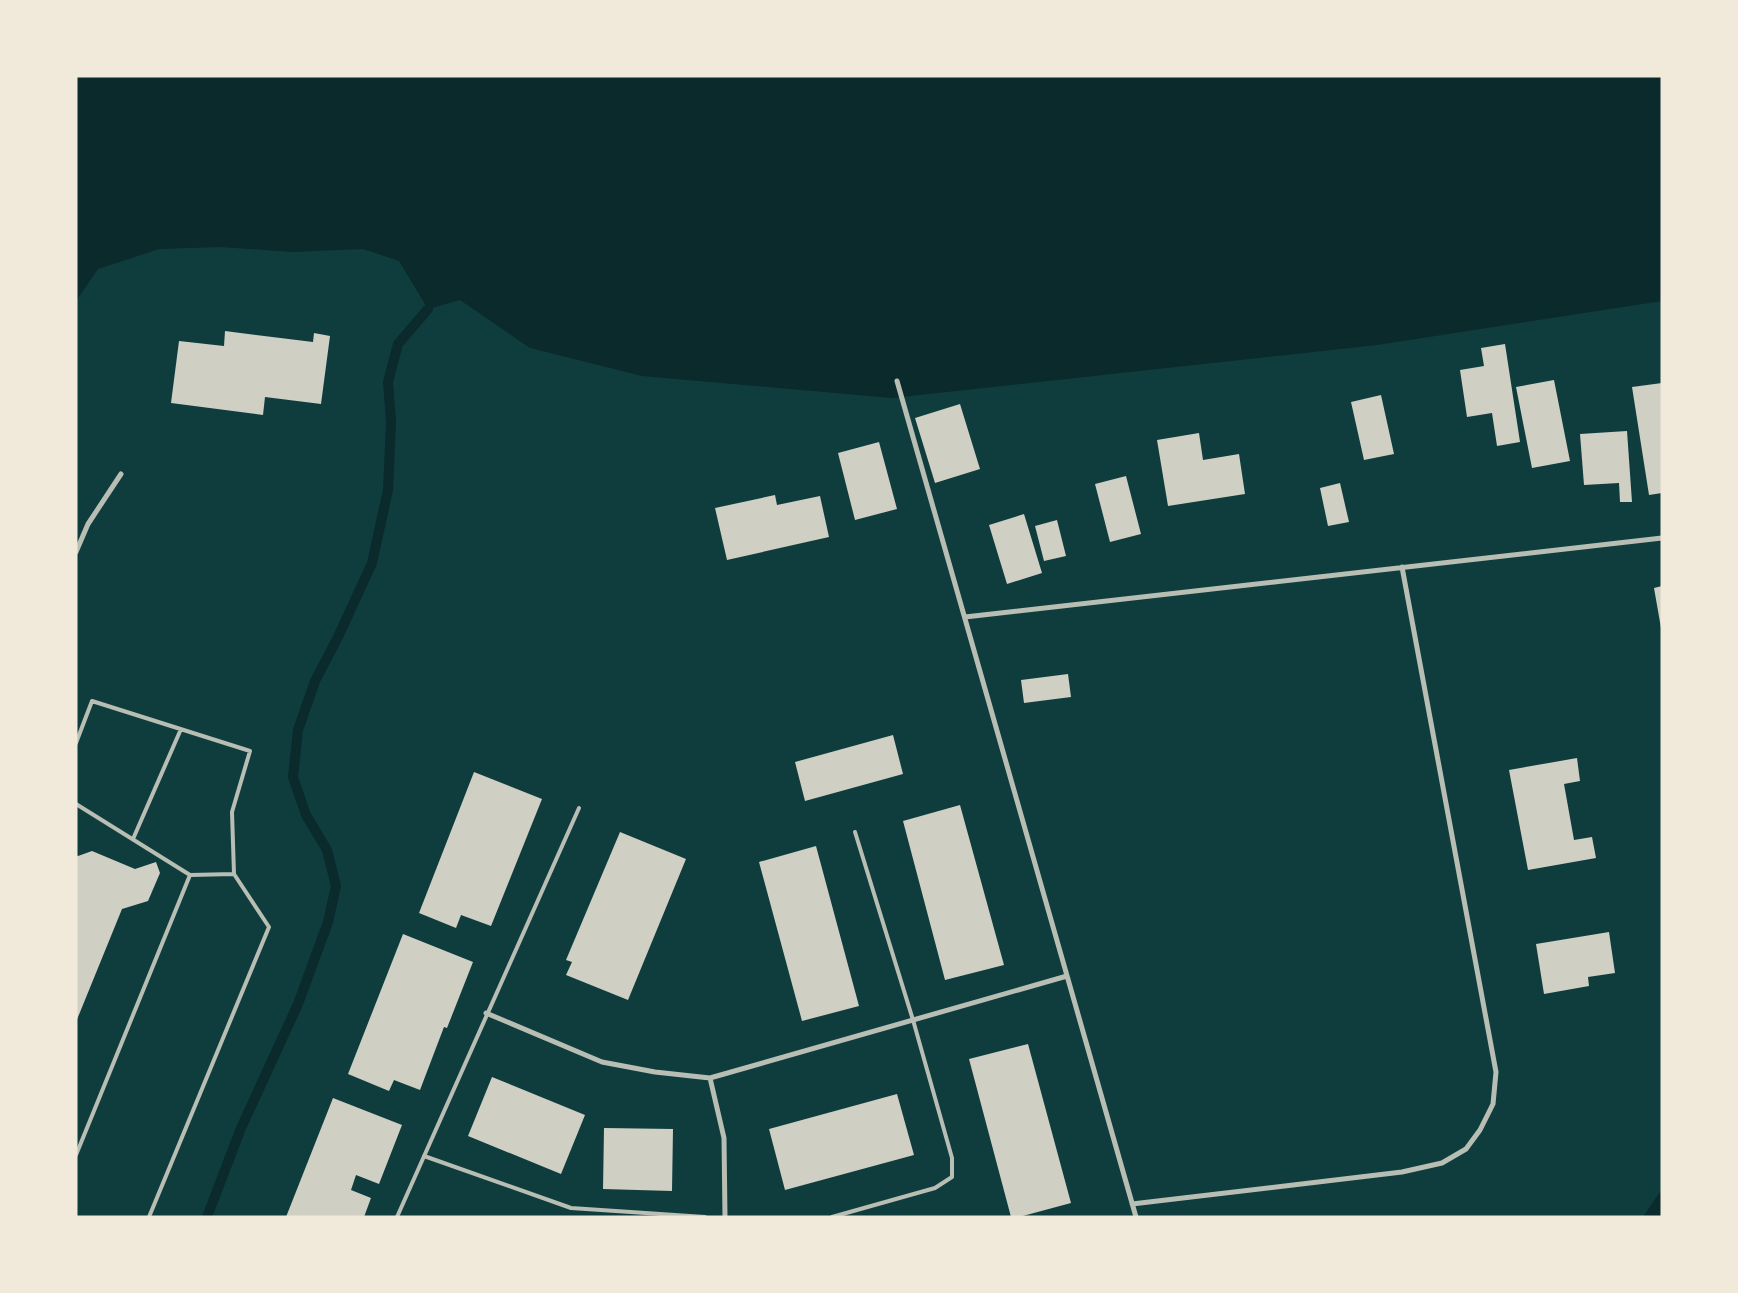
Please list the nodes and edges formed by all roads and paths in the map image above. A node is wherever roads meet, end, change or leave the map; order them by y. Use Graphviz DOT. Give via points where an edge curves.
graph roads {
  1 [pos="897,381"];
  2 [pos="121,474"];
  3 [pos="1662,538"];
  4 [pos="76,552"];
  5 [pos="1402,567"];
  6 [pos="965,617"];
  7 [pos="181,729"];
  8 [pos="76,743"];
  9 [pos="76,804"];
  10 [pos="579,808"];
  11 [pos="855,832"];
  12 [pos="133,839"];
  13 [pos="190,874"];
  14 [pos="234,874"];
  15 [pos="1067,976"];
  16 [pos="486,1013"];
  17 [pos="913,1020"];
  18 [pos="710,1078"];
  19 [pos="76,1155"];
  20 [pos="424,1156"];
  21 [pos="1132,1204"];
  22 [pos="149,1217"];
  23 [pos="397,1217"];
  24 [pos="705,1217"];
  25 [pos="725,1217"];
  26 [pos="832,1217"];
  27 [pos="1136,1217"];
  1 -- 6 [label="street"];
  2 -- 4 [label="street" via="88,524"];
  3 -- 5 [label="street"];
  5 -- 6 [label="street"];
  5 -- 21 [label="street" via="1496,1072 1493,1104 1466,1149 1442,1163 1402,1172"];
  6 -- 15 [label="street"];
  7 -- 8 [label="lane" via="92,701"];
  7 -- 12 [label="lane"];
  7 -- 14 [label="lane" via="250,751 232,812"];
  9 -- 12 [label="lane"];
  10 -- 16 [label="lane"];
  11 -- 17 [label="lane"];
  12 -- 13 [label="lane"];
  13 -- 14 [label="lane"];
  13 -- 19 [label="lane"];
  14 -- 22 [label="lane" via="269,927"];
  15 -- 17 [label="street"];
  15 -- 21 [label="street"];
  16 -- 18 [label="street" via="602,1062"];
  16 -- 20 [label="lane"];
  17 -- 18 [label="street"];
  17 -- 26 [label="lane" via="952,1158 952,1177 935,1188"];
  18 -- 25 [label="street" via="724,1138"];
  20 -- 23 [label="lane"];
  20 -- 24 [label="lane" via="571,1208"];
  21 -- 27 [label="street"];
}
